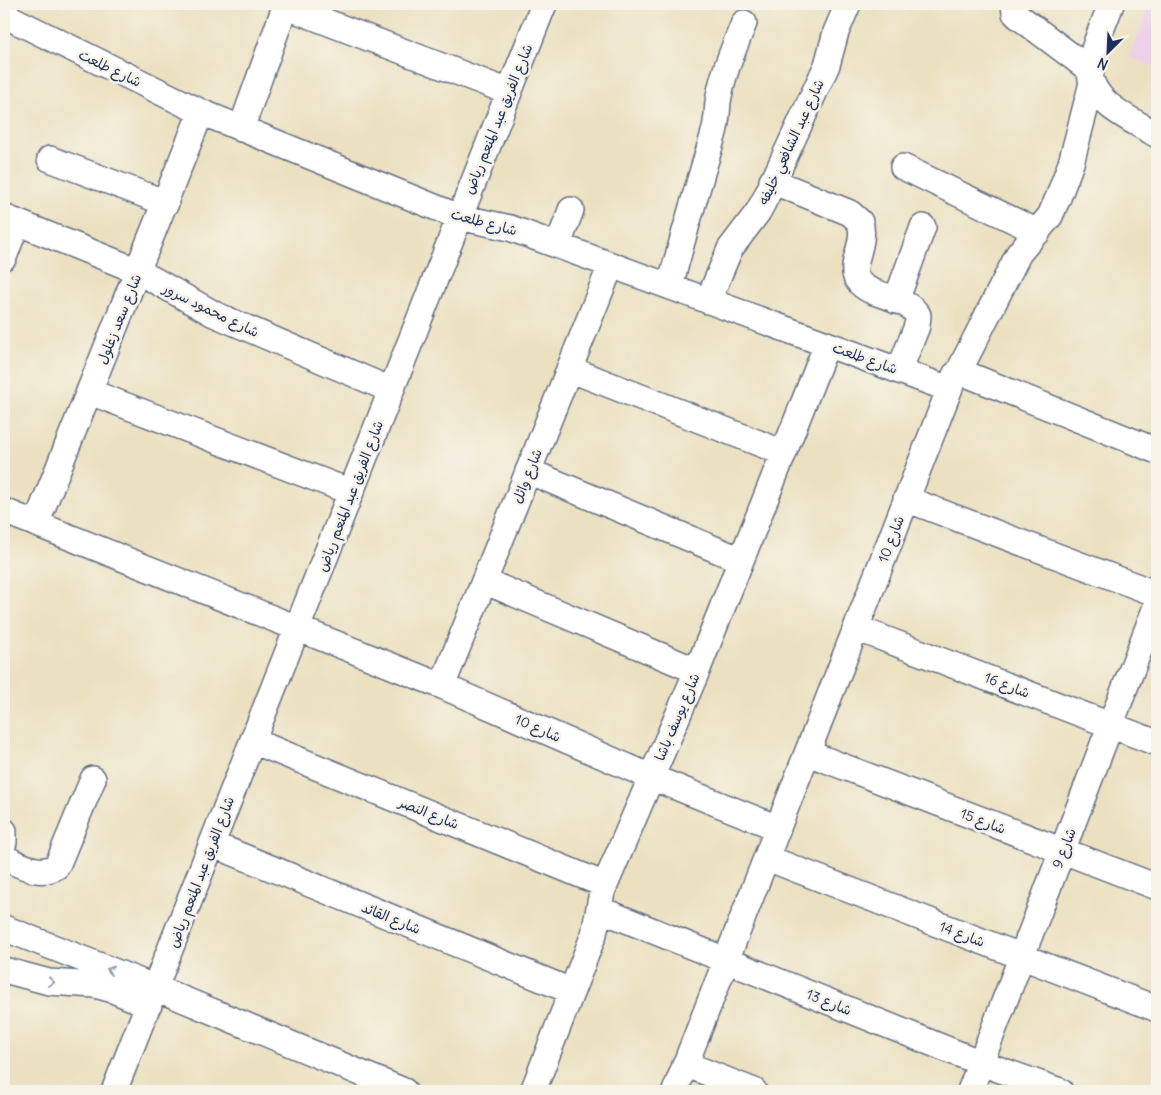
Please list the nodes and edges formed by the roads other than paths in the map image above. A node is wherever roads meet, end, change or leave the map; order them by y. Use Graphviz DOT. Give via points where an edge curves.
graph roads {
  1 [pos="544,4"];
  2 [pos="848,4"];
  3 [pos="1014,4"];
  4 [pos="1111,4"];
  5 [pos="286,5"];
  6 [pos="10,12"];
  7 [pos="744,23"];
  8 [pos="1091,76"];
  9 [pos="509,92"];
  10 [pos="201,112"];
  11 [pos="241,129"];
  12 [pos="1157,135"];
  13 [pos="50,159"];
  14 [pos="903,166"];
  15 [pos="772,181"];
  16 [pos="166,203"];
  17 [pos="571,210"];
  18 [pos="460,217"];
  19 [pos="10,220"];
  20 [pos="923,227"];
  21 [pos="1038,232"];
  22 [pos="558,245"];
  23 [pos="4,257"];
  24 [pos="611,265"];
  25 [pos="138,271"];
  26 [pos="670,286"];
  27 [pos="708,300"];
  28 [pos="896,301"];
  29 [pos="827,344"];
  30 [pos="569,369"];
  31 [pos="899,371"];
  32 [pos="953,381"];
  33 [pos="392,390"];
  34 [pos="90,392"];
  35 [pos="1157,450"];
  36 [pos="784,453"];
  37 [pos="528,471"];
  38 [pos="351,492"];
  39 [pos="906,499"];
  40 [pos="4,511"];
  41 [pos="36,524"];
  42 [pos="741,560"];
  43 [pos="484,581"];
  44 [pos="1157,594"];
  45 [pos="1157,604"];
  46 [pos="856,628"];
  47 [pos="297,629"];
  48 [pos="697,671"];
  49 [pos="442,686"];
  50 [pos="1111,725"];
  51 [pos="253,740"];
  52 [pos="1157,742"];
  53 [pos="808,753"];
  54 [pos="651,777"];
  55 [pos="93,779"];
  56 [pos="778,828"];
  57 [pos="4,831"];
  58 [pos="4,842"];
  59 [pos="212,844"];
  60 [pos="1062,851"];
  61 [pos="4,858"];
  62 [pos="767,858"];
  63 [pos="605,884"];
  64 [pos="1157,887"];
  65 [pos="599,909"];
  66 [pos="4,928"];
  67 [pos="1022,957"];
  68 [pos="726,962"];
  69 [pos="4,970"];
  70 [pos="571,991"];
  71 [pos="152,996"];
  72 [pos="1157,1009"];
  73 [pos="981,1063"];
  74 [pos="686,1064"];
  75 [pos="114,1091"];
  76 [pos="404,1091"];
  77 [pos="533,1091"];
  78 [pos="675,1091"];
  79 [pos="754,1091"];
  80 [pos="970,1091"];
  81 [pos="1060,1091"];
  1 -- 9 [label="street, شارع الفريق عبد المنعم رياض"];
  2 -- 15 [label="street, شارع عبد الشافعي خليفه" via="836,32 828,65"];
  3 -- 8 [label="street" via="1018,16"];
  4 -- 8 [label="street, شارع 10"];
  5 -- 9 [label="street"];
  5 -- 11 [label="street"];
  6 -- 10 [label="street, شارع طلعت"];
  7 -- 26 [label="street" via="729,62 718,102 714,135 690,207"];
  8 -- 12 [label="street" via="1097,94 1107,103"];
  8 -- 21 [label="street, شارع 10" via="1071,163 1050,216"];
  9 -- 18 [label="street, شارع الفريق عبد المنعم رياض"];
  10 -- 11 [label="street, شارع طلعت"];
  10 -- 16 [label="street, شارع سعد زغلول"];
  11 -- 18 [label="street, شارع طلعت"];
  13 -- 16 [label="street"];
  14 -- 21 [label="street"];
  15 -- 27 [label="street, شارع عبد الشافعي خليفه" via="758,212 730,248"];
  15 -- 28 [label="street" via="856,217 862,228 856,281 862,287"];
  16 -- 25 [label="street, شارع سعد زغلول"];
  17 -- 22 [label="street"];
  18 -- 22 [label="street, شارع طلعت" via="510,228"];
  18 -- 33 [label="street, شارع الفريق عبد المنعم رياض"];
  19 -- 23 [label="street"];
  19 -- 25 [label="street, شارع محمود سرور"];
  20 -- 28 [label="street"];
  21 -- 32 [label="street, شارع 10" via="1019,253"];
  22 -- 24 [label="street, شارع طلعت"];
  24 -- 26 [label="street, شارع طلعت"];
  24 -- 30 [label="street, شارع وائل"];
  25 -- 33 [label="street, شارع محمود سرور" via="214,314"];
  25 -- 34 [label="street, شارع سعد زغلول"];
  26 -- 27 [label="street, شارع طلعت"];
  27 -- 29 [label="street, شارع طلعت"];
  28 -- 31 [label="street" via="914,310 919,321"];
  29 -- 31 [label="street, شارع طلعت"];
  29 -- 36 [label="street, شارع يوسف باشا"];
  30 -- 36 [label="street"];
  30 -- 37 [label="street, شارع وائل"];
  31 -- 32 [label="street, شارع طلعت"];
  32 -- 35 [label="street, شارع طلعت" via="966,374"];
  32 -- 39 [label="street, شارع 10"];
  33 -- 38 [label="street, شارع الفريق عبد المنعم رياض"];
  34 -- 38 [label="street"];
  34 -- 41 [label="street, شارع سعد زغلول"];
  36 -- 42 [label="street, شارع يوسف باشا"];
  37 -- 42 [label="street"];
  37 -- 43 [label="street, شارع وائل"];
  38 -- 47 [label="street, شارع الفريق عبد المنعم رياض"];
  39 -- 44 [label="street"];
  39 -- 46 [label="street, شارع 10"];
  40 -- 41 [label="street, شارع 10"];
  41 -- 47 [label="street, شارع 10"];
  42 -- 48 [label="street, شارع يوسف باشا"];
  43 -- 48 [label="street"];
  43 -- 49 [label="street, شارع وائل"];
  45 -- 50 [label="street, شارع 9"];
  46 -- 50 [label="street, شارع 16"];
  46 -- 53 [label="street, شارع 10"];
  47 -- 49 [label="street, شارع 10"];
  47 -- 51 [label="street, شارع الفريق عبد المنعم رياض"];
  48 -- 54 [label="street, شارع يوسف باشا"];
  49 -- 54 [label="street, شارع 10"];
  50 -- 52 [label="street, شارع 16"];
  50 -- 60 [label="street, شارع 9"];
  51 -- 59 [label="street, شارع الفريق عبد المنعم رياض"];
  51 -- 63 [label="street, شارع النصر"];
  53 -- 56 [label="street, شارع 10"];
  53 -- 60 [label="street, شارع 15"];
  54 -- 56 [label="street, شارع 10"];
  54 -- 63 [label="street, شارع يوسف باشا"];
  55 -- 61 [label="street" via="57,866 48,871 36,871"];
  56 -- 62 [label="street, شارع 10"];
  57 -- 58 [label="street"];
  59 -- 70 [label="street, شارع القائد"];
  59 -- 71 [label="street, شارع الفريق عبد المنعم رياض"];
  60 -- 64 [label="street, شارع 15"];
  60 -- 67 [label="street, شارع 9"];
  62 -- 67 [label="street, شارع 14"];
  62 -- 68 [label="street, شارع 10"];
  63 -- 65 [label="street, شارع يوسف باشا"];
  65 -- 68 [label="street, شارع 13"];
  65 -- 70 [label="street, شارع يوسف باشا" via="594,934"];
  71 -- 66 [label="street, one-way"];
  67 -- 72 [label="street, شارع 14"];
  67 -- 73 [label="street, شارع 9"];
  68 -- 73 [label="street, شارع 13"];
  68 -- 74 [label="street, شارع 10"];
  69 -- 71 [label="street, one-way" via="49,982 95,985"];
  70 -- 77 [label="street, شارع يوسف باشا"];
  71 -- 75 [label="street, شارع الفريق عبد المنعم رياض"];
  71 -- 76 [label="street"];
  73 -- 80 [label="street, شارع 9"];
  73 -- 81 [label="street, شارع 13"];
  74 -- 78 [label="street, شارع 10"];
  74 -- 79 [label="street"];
}
